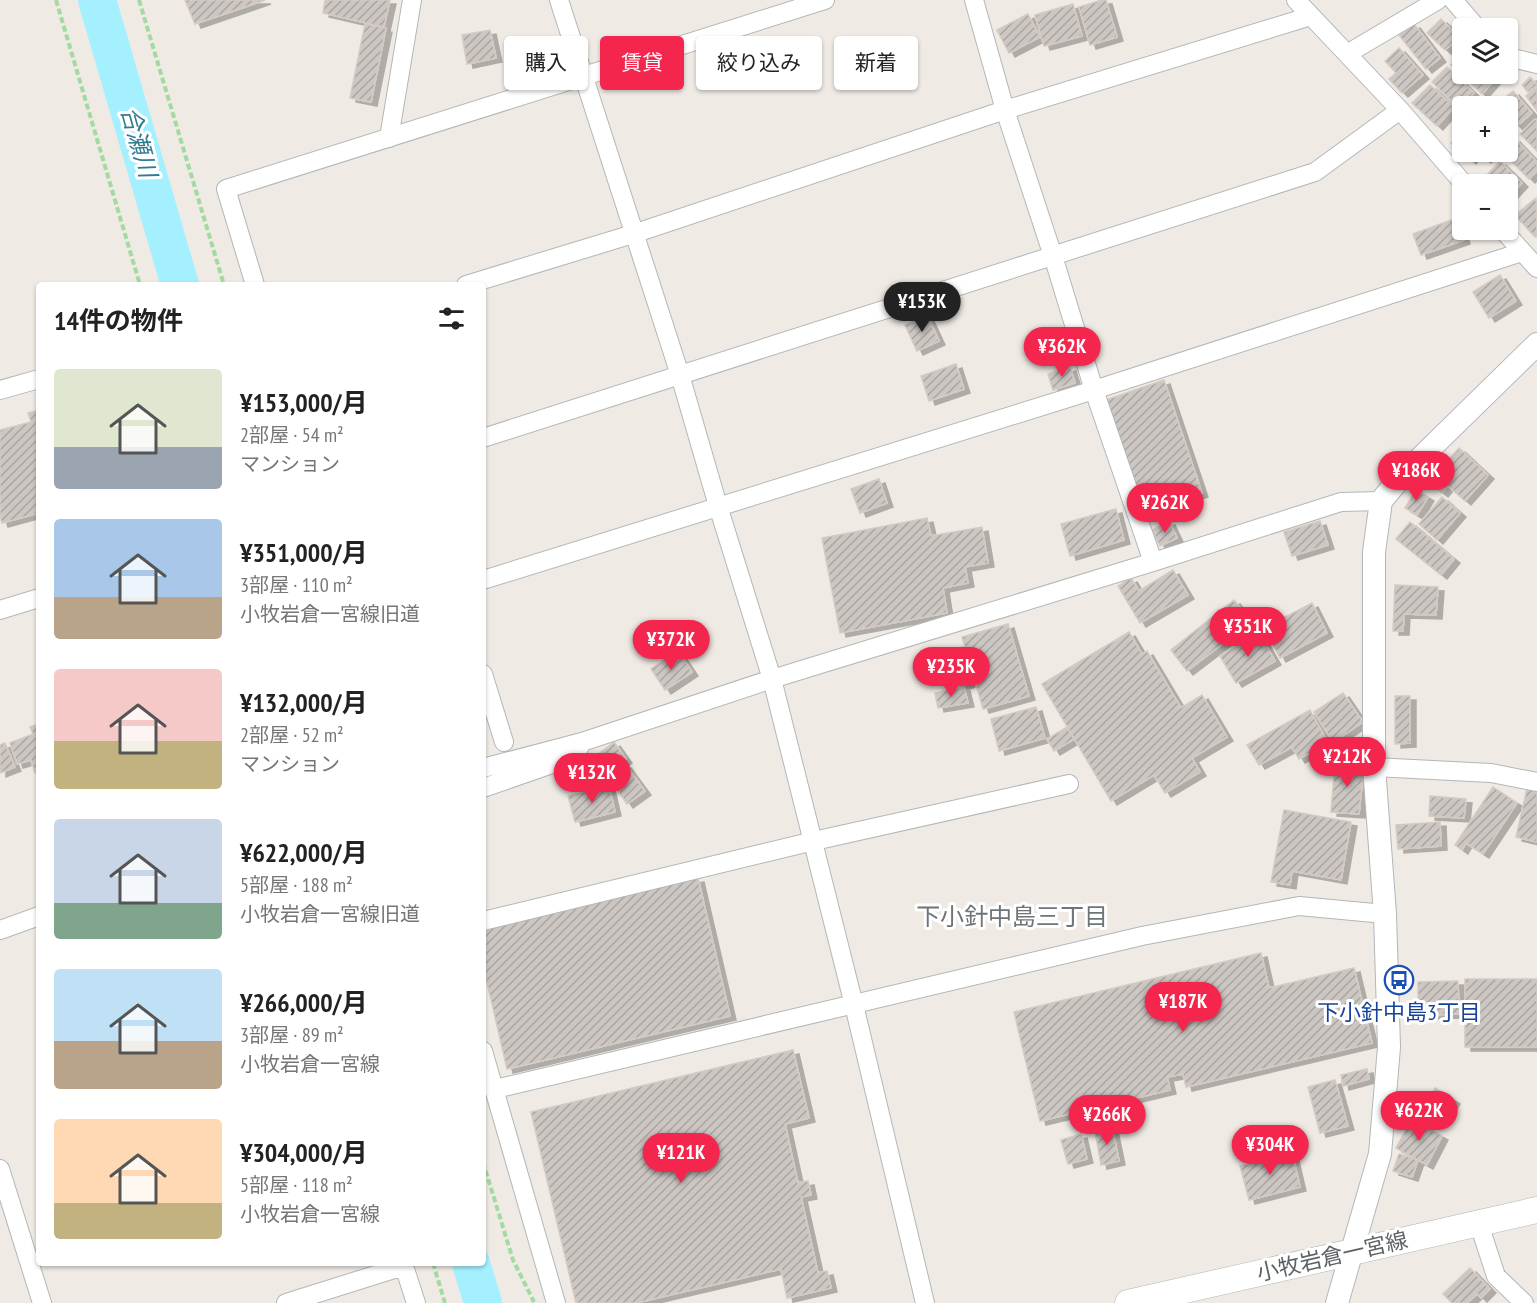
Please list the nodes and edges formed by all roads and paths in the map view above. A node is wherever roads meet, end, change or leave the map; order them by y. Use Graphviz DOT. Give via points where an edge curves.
graph roads {
  1 [pos="56,0"];
  2 [pos="139,0"];
  3 [pos="412,0"];
  4 [pos="559,0"];
  5 [pos="825,0"];
  6 [pos="974,0"];
  7 [pos="1296,0"];
  8 [pos="1438,0"];
  9 [pos="1453,0"];
  10 [pos="1311,16"];
  11 [pos="1468,18"];
  12 [pos="571,36"];
  13 [pos="1347,54"];
  14 [pos="1518,59"];
  15 [pos="1537,64"];
  16 [pos="588,76"];
  17 [pos="542,90"];
  18 [pos="588,90"];
  19 [pos="1005,110"];
  20 [pos="1400,110"];
  21 [pos="389,138"];
  22 [pos="1455,174"];
  23 [pos="633,234"];
  24 [pos="1512,240"];
  25 [pos="1522,252"];
  26 [pos="1053,256"];
  27 [pos="1537,268"];
  28 [pos="139,282"];
  29 [pos="223,282"];
  30 [pos="254,282"];
  31 [pos="476,282"];
  32 [pos="1537,344"];
  33 [pos="680,375"];
  34 [pos="36,380"];
  35 [pos="0,390"];
  36 [pos="1094,390"];
  37 [pos="486,437"];
  38 [pos="1381,501"];
  39 [pos="718,506"];
  40 [pos="1153,562"];
  41 [pos="486,579"];
  42 [pos="36,599"];
  43 [pos="0,609"];
  44 [pos="772,679"];
  45 [pos="486,684"];
  46 [pos="504,742"];
  47 [pos="582,742"];
  48 [pos="1374,766"];
  49 [pos="486,767"];
  50 [pos="1537,782"];
  51 [pos="1069,784"];
  52 [pos="486,787"];
  53 [pos="814,841"];
  54 [pos="1385,914"];
  55 [pos="36,917"];
  56 [pos="486,920"];
  57 [pos="0,930"];
  58 [pos="854,1005"];
  59 [pos="486,1060"];
  60 [pos="495,1089"];
  61 [pos="0,1169"];
  62 [pos="486,1172"];
  63 [pos="1537,1210"];
  64 [pos="1479,1224"];
  65 [pos="1354,1250"];
  66 [pos="434,1266"];
  67 [pos="42,1303"];
  68 [pos="286,1303"];
  69 [pos="416,1303"];
  70 [pos="445,1303"];
  71 [pos="534,1303"];
  72 [pos="556,1303"];
  73 [pos="925,1303"];
  74 [pos="1128,1303"];
  75 [pos="1337,1303"];
  76 [pos="1524,1303"];
  1 -- 28 [label="path"];
  2 -- 29 [label="path"];
  3 -- 21 [label="street"];
  4 -- 12 [label="street"];
  5 -- 16 [label="street"];
  6 -- 19 [label="street"];
  7 -- 10 [label="street"];
  8 -- 13 [label="street"];
  9 -- 11 [label="street"];
  10 -- 13 [label="street"];
  10 -- 19 [label="street"];
  13 -- 20 [label="street"];
  14 -- 15 [label="street"];
  17 -- 21 [label="street"];
  18 -- 23 [label="street"];
  19 -- 23 [label="street"];
  19 -- 26 [label="street"];
  20 -- 22 [label="street"];
  20 -- 26 [label="street" via="1315,172"];
  21 -- 30 [label="street" via="226,189"];
  23 -- 31 [label="street"];
  23 -- 33 [label="street"];
  24 -- 25 [label="street"];
  25 -- 27 [label="street"];
  25 -- 36 [label="street"];
  26 -- 33 [label="street"];
  26 -- 36 [label="street"];
  32 -- 38 [label="street"];
  33 -- 37 [label="street"];
  33 -- 39 [label="street"];
  34 -- 35 [label="street"];
  36 -- 39 [label="street"];
  36 -- 40 [label="street"];
  38 -- 40 [label="street" via="1341,502"];
  38 -- 48 [label="street" via="1374,552"];
  39 -- 41 [label="street"];
  39 -- 44 [label="street"];
  40 -- 44 [label="street"];
  42 -- 43 [label="street"];
  44 -- 47 [label="street"];
  44 -- 53 [label="street"];
  45 -- 46 [label="street"];
  47 -- 49 [label="street"];
  47 -- 52 [label="street" via="575,756"];
  48 -- 50 [label="street" via="1491,773"];
  48 -- 54 [label="street"];
  51 -- 53 [label="street"];
  53 -- 56 [label="street"];
  53 -- 58 [label="street"];
  54 -- 58 [label="street" via="1299,906 1143,936"];
  54 -- 65 [label="street" via="1389,1047 1380,1154"];
  55 -- 57 [label="street"];
  58 -- 60 [label="street"];
  58 -- 73 [label="street"];
  59 -- 60 [label="street"];
  60 -- 72 [label="street"];
  61 -- 67 [label="street"];
  62 -- 71 [label="path" via="513,1260"];
  63 -- 64 [label="main road, 小牧岩倉一宮線"];
  64 -- 65 [label="main road, 小牧岩倉一宮線"];
  64 -- 76 [label="street" via="1496,1276"];
  65 -- 74 [label="main road, 小牧岩倉一宮線"];
  65 -- 75 [label="street"];
  66 -- 70 [label="path"];
  68 -- 69 [label="street" via="404,1266"];
}
